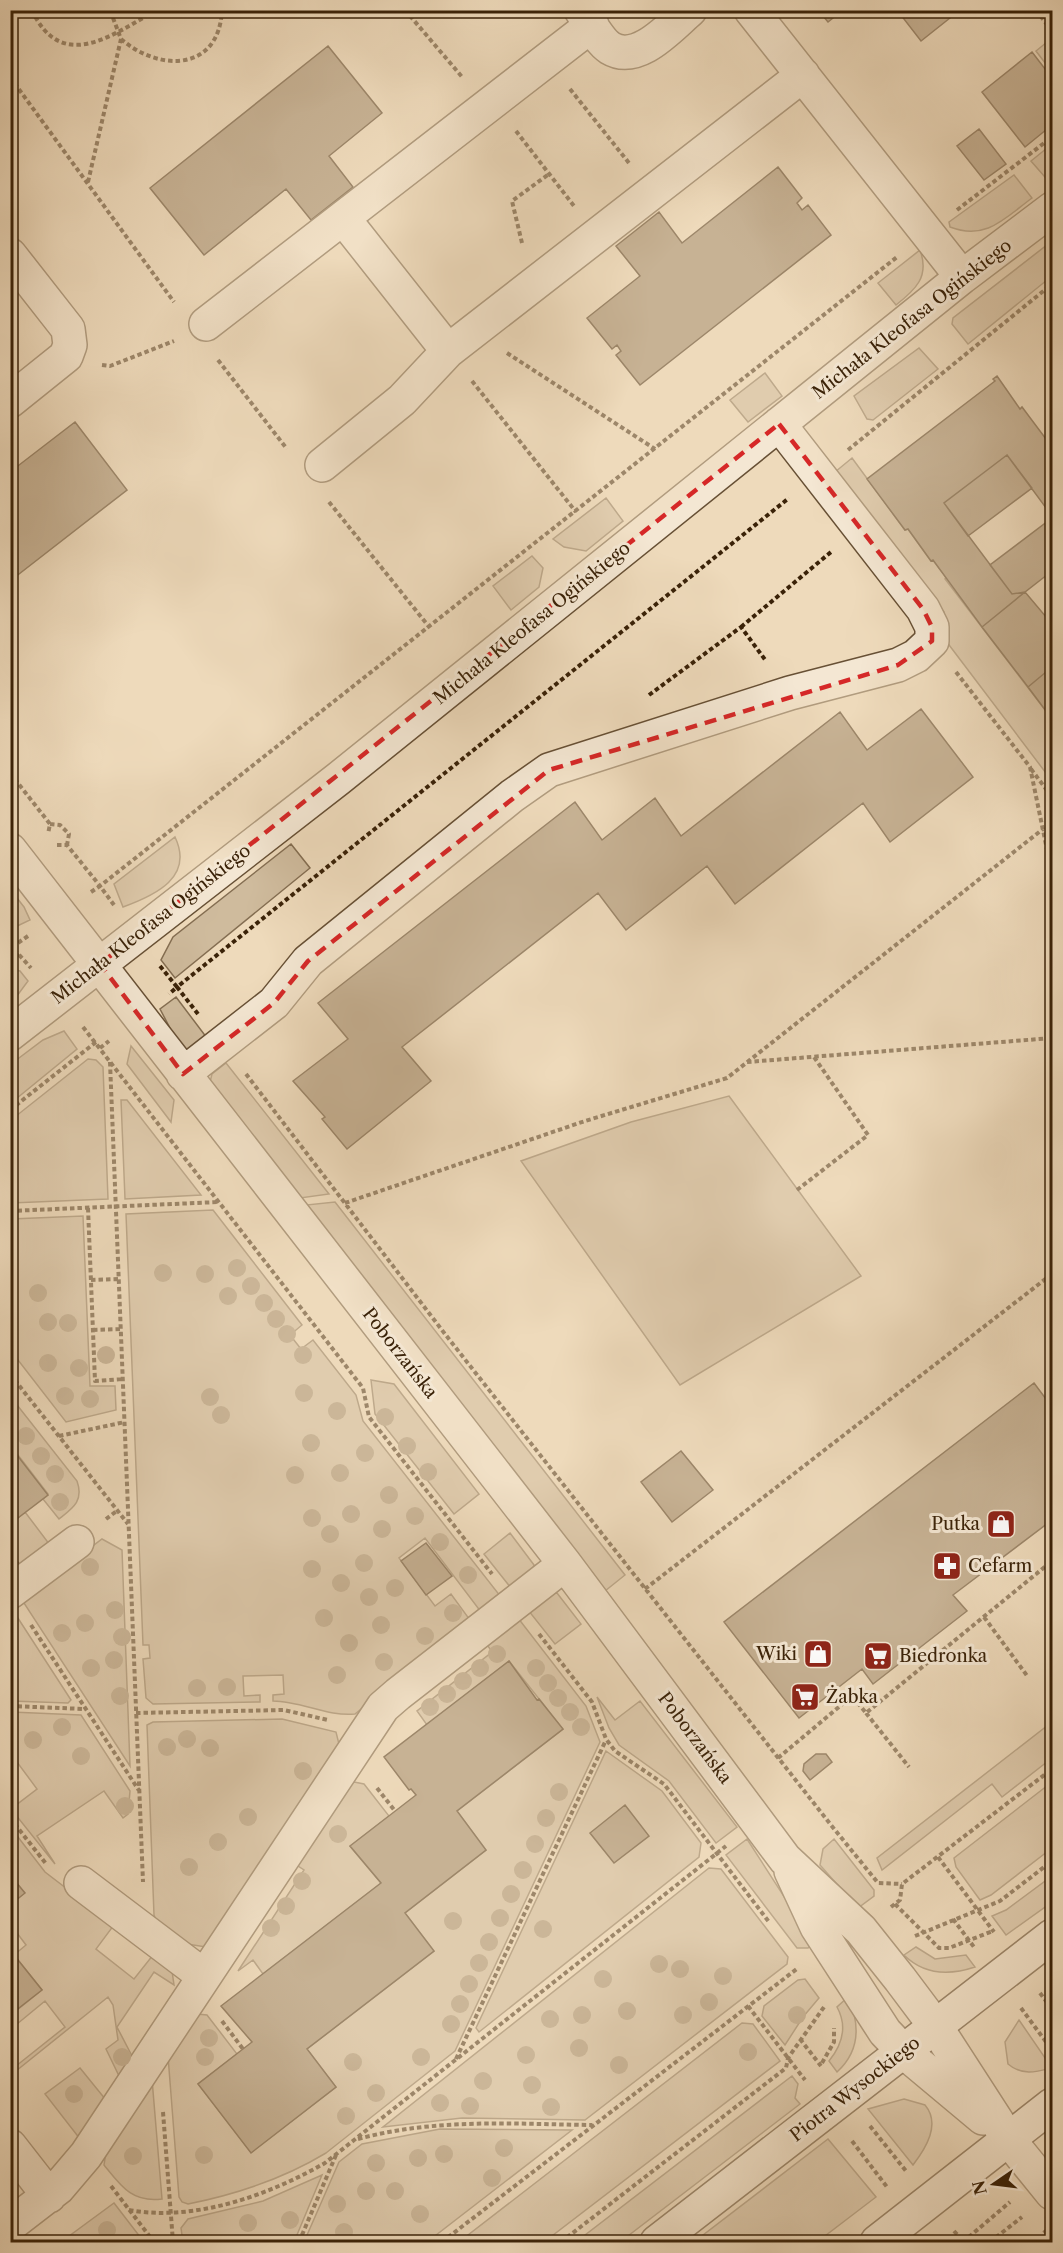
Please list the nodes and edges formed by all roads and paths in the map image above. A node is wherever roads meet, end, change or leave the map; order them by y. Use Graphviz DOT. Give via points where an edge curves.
graph roads {
  1 [pos="32,10"];
  2 [pos="110,10"];
  3 [pos="157,10"];
  4 [pos="222,10"];
  5 [pos="360,10"];
  6 [pos="390,10"];
  7 [pos="690,10"];
  8 [pos="751,10"];
  9 [pos="1036,10"];
  10 [pos="586,18"];
  11 [pos="1053,31"];
  12 [pos="119,34"];
  13 [pos="121,39"];
  14 [pos="547,59"];
  15 [pos="803,75"];
  16 [pos="1053,136"];
  17 [pos="549,174"];
  18 [pos="87,183"];
  19 [pos="651,192"];
  20 [pos="1053,209"];
  21 [pos="343,218"];
  22 [pos="927,233"];
  23 [pos="10,255"];
  24 [pos="962,277"];
  25 [pos="1053,284"];
  26 [pos="532,285"];
  27 [pos="196,330"];
  28 [pos="473,331"];
  29 [pos="448,351"];
  30 [pos="66,356"];
  31 [pos="10,401"];
  32 [pos="779,424"];
  33 [pos="655,449"];
  34 [pos="322,465"];
  35 [pos="819,474"];
  36 [pos="576,512"];
  37 [pos="860,528"];
  38 [pos="741,627"];
  39 [pos="954,670"];
  40 [pos="1030,767"];
  41 [pos="10,773"];
  42 [pos="1053,796"];
  43 [pos="50,824"];
  44 [pos="1043,829"];
  45 [pos="47,837"];
  46 [pos="67,844"];
  47 [pos="54,845"];
  48 [pos="10,850"];
  49 [pos="1053,874"];
  50 [pos="60,913"];
  51 [pos="11,946"];
  52 [pos="19,954"];
  53 [pos="10,961"];
  54 [pos="100,964"];
  55 [pos="177,987"];
  56 [pos="57,998"];
  57 [pos="10,1034"];
  58 [pos="1053,1038"];
  59 [pos="96,1042"];
  60 [pos="222,1044"];
  61 [pos="814,1057"];
  62 [pos="110,1061"];
  63 [pos="746,1062"];
  64 [pos="183,1074"];
  65 [pos="10,1110"];
  66 [pos="796,1190"];
  67 [pos="220,1202"];
  68 [pos="345,1203"];
  69 [pos="117,1207"];
  70 [pos="88,1208"];
  71 [pos="10,1211"];
  72 [pos="1053,1274"];
  73 [pos="119,1279"];
  74 [pos="91,1280"];
  75 [pos="121,1329"];
  76 [pos="93,1330"];
  77 [pos="10,1374"];
  78 [pos="123,1379"];
  79 [pos="125,1422"];
  80 [pos="59,1436"];
  81 [pos="129,1525"];
  82 [pos="77,1542"];
  83 [pos="1053,1561"];
  84 [pos="565,1564"];
  85 [pos="645,1590"];
  86 [pos="10,1592"];
  87 [pos="515,1603"];
  88 [pos="984,1617"];
  89 [pos="29,1623"];
  90 [pos="1028,1677"];
  91 [pos="10,1706"];
  92 [pos="86,1709"];
  93 [pos="136,1713"];
  94 [pos="866,1713"];
  95 [pos="366,1730"];
  96 [pos="606,1739"];
  97 [pos="778,1758"];
  98 [pos="909,1767"];
  99 [pos="1053,1769"];
  100 [pos="140,1793"];
  101 [pos="10,1818"];
  102 [pos="757,1821"];
  103 [pos="717,1853"];
  104 [pos="785,1859"];
  105 [pos="1053,1861"];
  106 [pos="81,1883"];
  107 [pos="902,1884"];
  108 [pos="895,1904"];
  109 [pos="773,1927"];
  110 [pos="861,1930"];
  111 [pos="993,1930"];
  112 [pos="145,1931"];
  113 [pos="922,1932"];
  114 [pos="1053,1936"];
  115 [pos="913,1937"];
  116 [pos="832,1951"];
  117 [pos="204,1976"];
  118 [pos="830,2001"];
  119 [pos="834,2024"];
  120 [pos="936,2027"];
  121 [pos="800,2039"];
  122 [pos="904,2052"];
  123 [pos="456,2059"];
  124 [pos="821,2066"];
  125 [pos="846,2096"];
  126 [pos="162,2105"];
  127 [pos="1053,2105"];
  128 [pos="594,2125"];
  129 [pos="355,2140"];
  130 [pos="1009,2140"];
  131 [pos="10,2146"];
  132 [pos="337,2154"];
  133 [pos="86,2155"];
  134 [pos="42,2186"];
  135 [pos="1053,2193"];
  136 [pos="1014,2198"];
  137 [pos="930,2201"];
  138 [pos="129,2210"];
  139 [pos="171,2213"];
  140 [pos="10,2225"];
  141 [pos="154,2242"];
  142 [pos="173,2242"];
  143 [pos="299,2242"];
  144 [pos="442,2242"];
  145 [pos="561,2242"];
  146 [pos="657,2242"];
  147 [pos="877,2242"];
  148 [pos="963,2242"];
  1 -- 12 [label="path" via="43,29 71,44 102,42"];
  2 -- 12 [label="path"];
  3 -- 12 [label="path"];
  4 -- 13 [label="path" via="219,31 212,44 184,61 155,60"];
  5 -- 6 [label="path"];
  7 -- 10 [label="street" via="640,50 627,52 610,48"];
  8 -- 15 [label="street"];
  9 -- 11 [label="path"];
  10 -- 14 [label="street"];
  12 -- 13 [label="path"];
  13 -- 18 [label="path"];
  14 -- 19 [label="path"];
  14 -- 21 [label="street"];
  15 -- 19 [label="street"];
  15 -- 22 [label="street"];
  16 -- 22 [label="path"];
  17 -- 26 [label="path" via="512,201"];
  19 -- 26 [label="street"];
  20 -- 24 [label="street, Michała Kleofasa Ogińskiego"];
  21 -- 27 [label="street"];
  21 -- 29 [label="street"];
  22 -- 24 [label="street"];
  22 -- 33 [label="path"];
  23 -- 30 [label="street" via="68,329 70,345"];
  24 -- 32 [label="street, Michała Kleofasa Ogińskiego"];
  25 -- 35 [label="path"];
  26 -- 28 [label="street"];
  27 -- 30 [label="path" via="110,366"];
  28 -- 29 [label="street"];
  28 -- 33 [label="path"];
  29 -- 34 [label="street" via="402,400"];
  29 -- 36 [label="path"];
  30 -- 31 [label="street"];
  32 -- 35 [label="street"];
  32 -- 54 [label="street, Michała Kleofasa Ogińskiego" via="338,779"];
  33 -- 36 [label="path"];
  35 -- 37 [label="street"];
  35 -- 55 [label="path"];
  36 -- 46 [label="path" via="100,886"];
  37 -- 38 [label="path"];
  37 -- 60 [label="street" via="923,609 932,627 932,641 916,656 898,665 790,693 549,770 308,961 274,1003"];
  39 -- 40 [label="path"];
  40 -- 42 [label="path"];
  40 -- 44 [label="path"];
  41 -- 43 [label="path"];
  43 -- 45 [label="path"];
  43 -- 46 [label="path" via="60,825 69,834"];
  44 -- 49 [label="path"];
  44 -- 63 [label="path"];
  46 -- 47 [label="path"];
  48 -- 50 [label="street, Poborzańska"];
  50 -- 51 [label="path"];
  50 -- 54 [label="street, Poborzańska"];
  51 -- 52 [label="path"];
  52 -- 53 [label="path"];
  52 -- 56 [label="path"];
  54 -- 56 [label="street, Michała Kleofasa Ogińskiego"];
  54 -- 64 [label="street, Poborzańska"];
  56 -- 57 [label="street, Michała Kleofasa Ogińskiego"];
  56 -- 59 [label="path"];
  58 -- 61 [label="path"];
  59 -- 62 [label="path"];
  59 -- 65 [label="path"];
  60 -- 64 [label="street"];
  60 -- 68 [label="path"];
  61 -- 63 [label="path"];
  61 -- 66 [label="path" via="868,1135"];
  62 -- 67 [label="path"];
  62 -- 69 [label="path"];
  63 -- 68 [label="path" via="727,1078 585,1121"];
  64 -- 84 [label="street, Poborzańska"];
  67 -- 69 [label="path"];
  67 -- 87 [label="path" via="363,1388 369,1417"];
  68 -- 85 [label="path"];
  69 -- 70 [label="path"];
  69 -- 73 [label="path"];
  70 -- 71 [label="path"];
  70 -- 74 [label="path"];
  72 -- 85 [label="path"];
  73 -- 74 [label="path"];
  73 -- 75 [label="path"];
  74 -- 76 [label="path"];
  75 -- 76 [label="path"];
  75 -- 78 [label="path"];
  76 -- 78 [label="path" via="95,1381"];
  77 -- 80 [label="path"];
  78 -- 79 [label="path"];
  79 -- 80 [label="path"];
  79 -- 81 [label="path"];
  80 -- 81 [label="path"];
  81 -- 93 [label="path"];
  82 -- 86 [label="street"];
  83 -- 88 [label="path"];
  84 -- 87 [label="street"];
  84 -- 102 [label="street, Poborzańska"];
  85 -- 97 [label="path"];
  87 -- 95 [label="street" via="398,1694"];
  87 -- 96 [label="path" via="592,1702"];
  88 -- 90 [label="path"];
  88 -- 94 [label="path"];
  89 -- 92 [label="path"];
  91 -- 92 [label="path"];
  92 -- 100 [label="path"];
  93 -- 95 [label="path" via="284,1710"];
  93 -- 100 [label="path"];
  94 -- 97 [label="path" via="852,1696"];
  94 -- 98 [label="path"];
  95 -- 117 [label="street"];
  96 -- 103 [label="path" via="621,1756 664,1784"];
  96 -- 123 [label="path"];
  97 -- 107 [label="path" via="878,1883"];
  99 -- 107 [label="path"];
  100 -- 112 [label="path"];
  101 -- 106 [label="path" via="52,1870"];
  102 -- 103 [label="path"];
  102 -- 104 [label="street, Poborzańska"];
  103 -- 109 [label="path"];
  103 -- 123 [label="path"];
  104 -- 110 [label="street, Poborzańska"];
  104 -- 116 [label="street, Poborzańska" via="805,1906"];
  105 -- 113 [label="path" via="1000,1901"];
  106 -- 112 [label="street"];
  107 -- 108 [label="path" via="900,1900"];
  108 -- 110 [label="path"];
  108 -- 113 [label="path"];
  110 -- 120 [label="street, Poborzańska"];
  111 -- 113 [label="path" via="949,1948 939,1948"];
  112 -- 117 [label="street"];
  113 -- 115 [label="path"];
  114 -- 120 [label="street, Piotra Wysockiego"];
  116 -- 122 [label="street, Poborzańska" via="885,2032"];
  116 -- 128 [label="path" via="806,1970 802,1965"];
  117 -- 133 [label="street"];
  118 -- 121 [label="path"];
  119 -- 124 [label="path" via="834,2042"];
  120 -- 122 [label="street, Piotra Wysockiego"];
  120 -- 130 [label="street, Poborzańska"];
  121 -- 124 [label="path"];
  121 -- 145 [label="path" via="786,2068"];
  122 -- 125 [label="street, Piotra Wysockiego"];
  122 -- 130 [label="street, Poborzańska"];
  123 -- 129 [label="path"];
  124 -- 125 [label="path"];
  125 -- 137 [label="path"];
  125 -- 146 [label="street, Piotra Wysockiego"];
  126 -- 139 [label="path"];
  127 -- 130 [label="street"];
  128 -- 129 [label="path" via="440,2124"];
  128 -- 144 [label="path"];
  129 -- 132 [label="path"];
  130 -- 135 [label="street"];
  130 -- 137 [label="street"];
  131 -- 134 [label="street"];
  132 -- 139 [label="path" via="278,2187 215,2206"];
  132 -- 143 [label="path"];
  133 -- 134 [label="street"];
  133 -- 138 [label="path"];
  134 -- 140 [label="street"];
  136 -- 148 [label="path"];
  137 -- 147 [label="street"];
  137 -- 148 [label="path"];
  138 -- 139 [label="path"];
  138 -- 141 [label="path"];
  139 -- 142 [label="path"];
}
